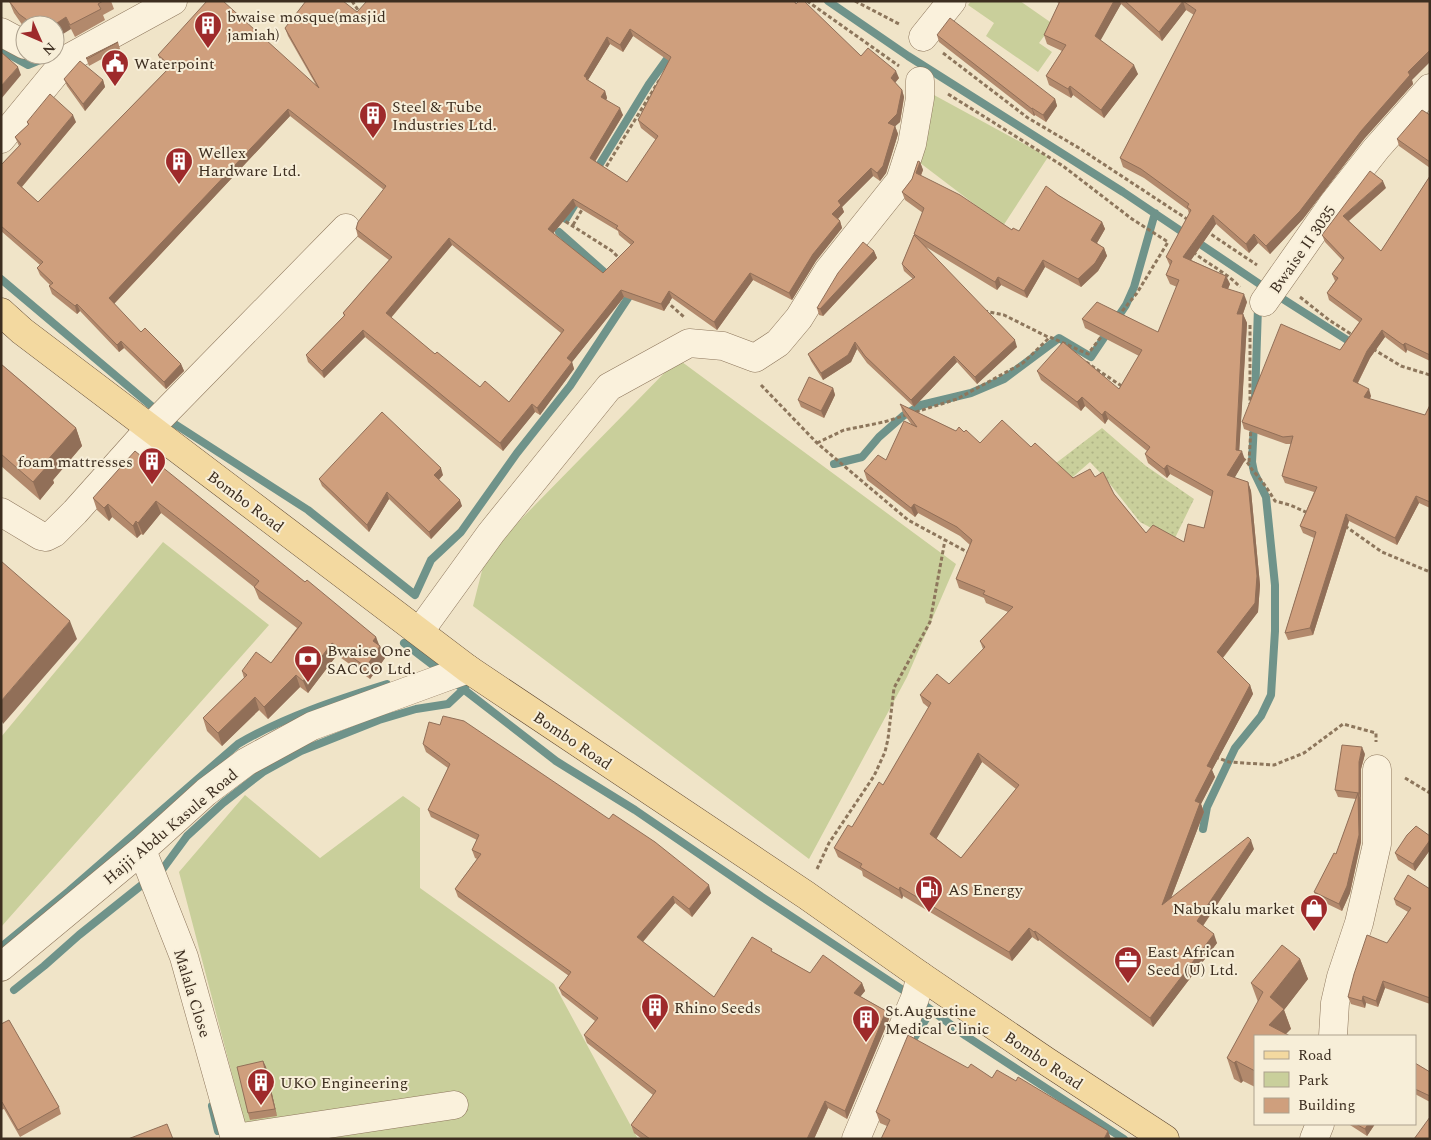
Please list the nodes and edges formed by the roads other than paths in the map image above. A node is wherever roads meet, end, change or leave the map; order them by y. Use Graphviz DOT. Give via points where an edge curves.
graph roads {
  1 [pos="173,1"];
  2 [pos="952,1"];
  3 [pos="1,32"];
  4 [pos="923,37"];
  5 [pos="15,40"];
  6 [pos="65,55"];
  7 [pos="55,65"];
  8 [pos="920,81"];
  9 [pos="1430,88"];
  10 [pos="1,139"];
  11 [pos="346,228"];
  12 [pos="1259,302"];
  13 [pos="1,312"];
  14 [pos="150,428"];
  15 [pos="1,512"];
  16 [pos="420,631"];
  17 [pos="468,669"];
  18 [pos="1377,769"];
  19 [pos="142,850"];
  20 [pos="1,967"];
  21 [pos="921,976"];
  22 [pos="1333,1035"];
  23 [pos="454,1105"];
  24 [pos="1320,1125"];
  25 [pos="1138,1131"];
  26 [pos="235,1138"];
  27 [pos="856,1139"];
  28 [pos="1165,1139"];
  29 [pos="1314,1139"];
  1 -- 6 [label="street"];
  2 -- 4 [label="street"];
  3 -- 5 [label="street"];
  7 -- 10 [label="street"];
  8 -- 16 [label="street" via="912,144 900,181 828,271 799,318 778,343 755,358 723,346 689,343 609,387 492,532"];
  9 -- 12 [label="street, Bwaise II 3035" via="1376,149 1280,280"];
  11 -- 14 [label="street"];
  13 -- 14 [label="main road, Bombo Road"];
  14 -- 15 [label="street" via="54,533 41,536"];
  14 -- 16 [label="main road, Bombo Road"];
  16 -- 17 [label="main road, Bombo Road"];
  17 -- 19 [label="street, Hajji Abdu Kasule Road" via="312,726 246,762 206,792"];
  17 -- 21 [label="main road, Bombo Road" via="806,895"];
  18 -- 22 [label="street" via="1377,844 1335,1003"];
  19 -- 20 [label="street, Hajji Abdu Kasule Road"];
  19 -- 26 [label="street, Malala Close" via="184,957"];
  21 -- 25 [label="main road, Bombo Road"];
  21 -- 27 [label="street" via="915,998"];
  23 -- 26 [label="street"];
  24 -- 29 [label="street"];
  25 -- 28 [label="main road, Bombo Road"];
}
